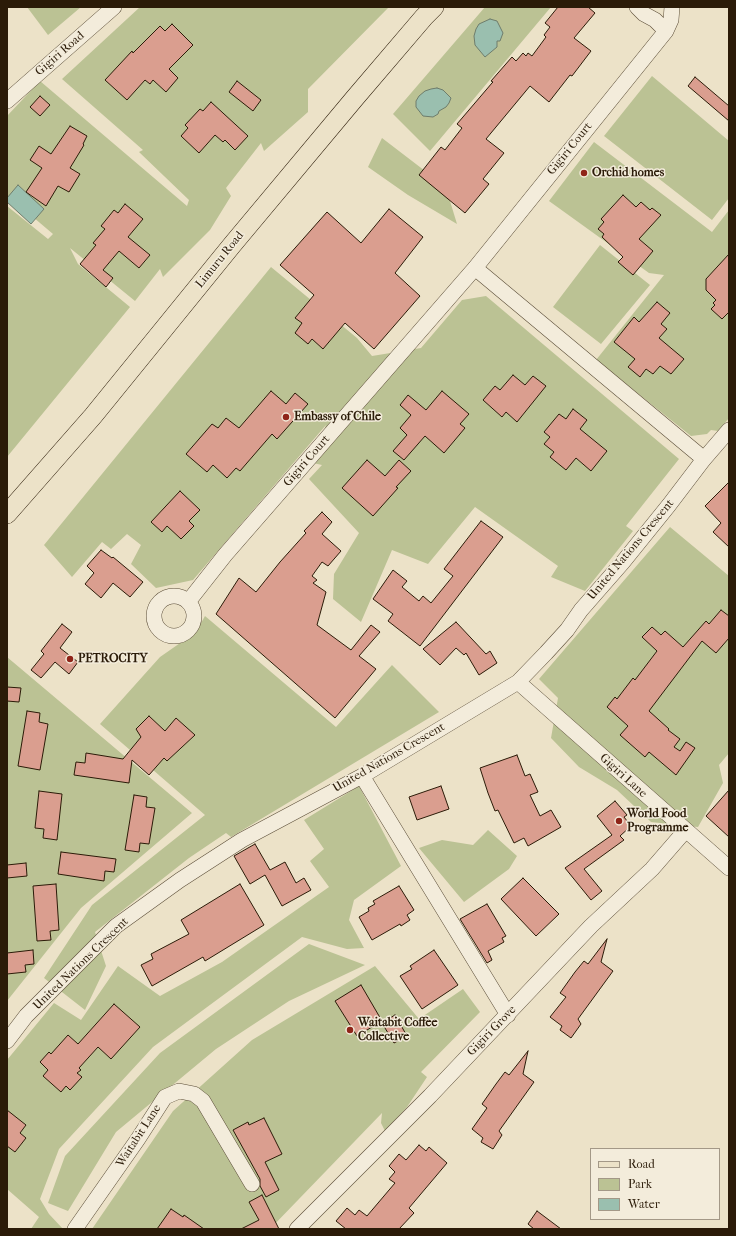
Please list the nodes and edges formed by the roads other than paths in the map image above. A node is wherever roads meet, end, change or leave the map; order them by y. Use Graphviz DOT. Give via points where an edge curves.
graph roads {
  1 [pos="114,7"];
  2 [pos="434,7"];
  3 [pos="637,7"];
  4 [pos="672,7"];
  5 [pos="666,31"];
  6 [pos="7,101"];
  7 [pos="475,268"];
  8 [pos="729,430"];
  9 [pos="704,459"];
  10 [pos="7,514"];
  11 [pos="188,602"];
  12 [pos="518,682"];
  13 [pos="362,776"];
  14 [pos="685,831"];
  15 [pos="729,868"];
  16 [pos="508,1015"];
  17 [pos="7,1041"];
  18 [pos="252,1184"];
  19 [pos="75,1229"];
  20 [pos="297,1229"];
  1 -- 6 [label="street, Gigiri Road"];
  2 -- 10 [label="main road, Limuru Road" via="237,238 93,416"];
  3 -- 5 [label="street"];
  4 -- 5 [label="street, Gigiri Court" via="671,20"];
  5 -- 7 [label="street, Gigiri Court"];
  7 -- 9 [label="street"];
  7 -- 11 [label="street, Gigiri Court" via="225,555"];
  8 -- 9 [label="street, United Nations Crescent"];
  9 -- 12 [label="street, United Nations Crescent" via="623,562"];
  12 -- 13 [label="street, United Nations Crescent"];
  12 -- 14 [label="street, Gigiri Lane"];
  13 -- 16 [label="street"];
  13 -- 17 [label="street, United Nations Crescent" via="242,840 116,926 26,1016"];
  14 -- 15 [label="street, Gigiri Lane"];
  14 -- 16 [label="street, Gigiri Grove"];
  16 -- 20 [label="street, Gigiri Grove"];
  18 -- 19 [label="street, Waitabit Lane" via="204,1101 194,1094 179,1092 165,1097"];
}
